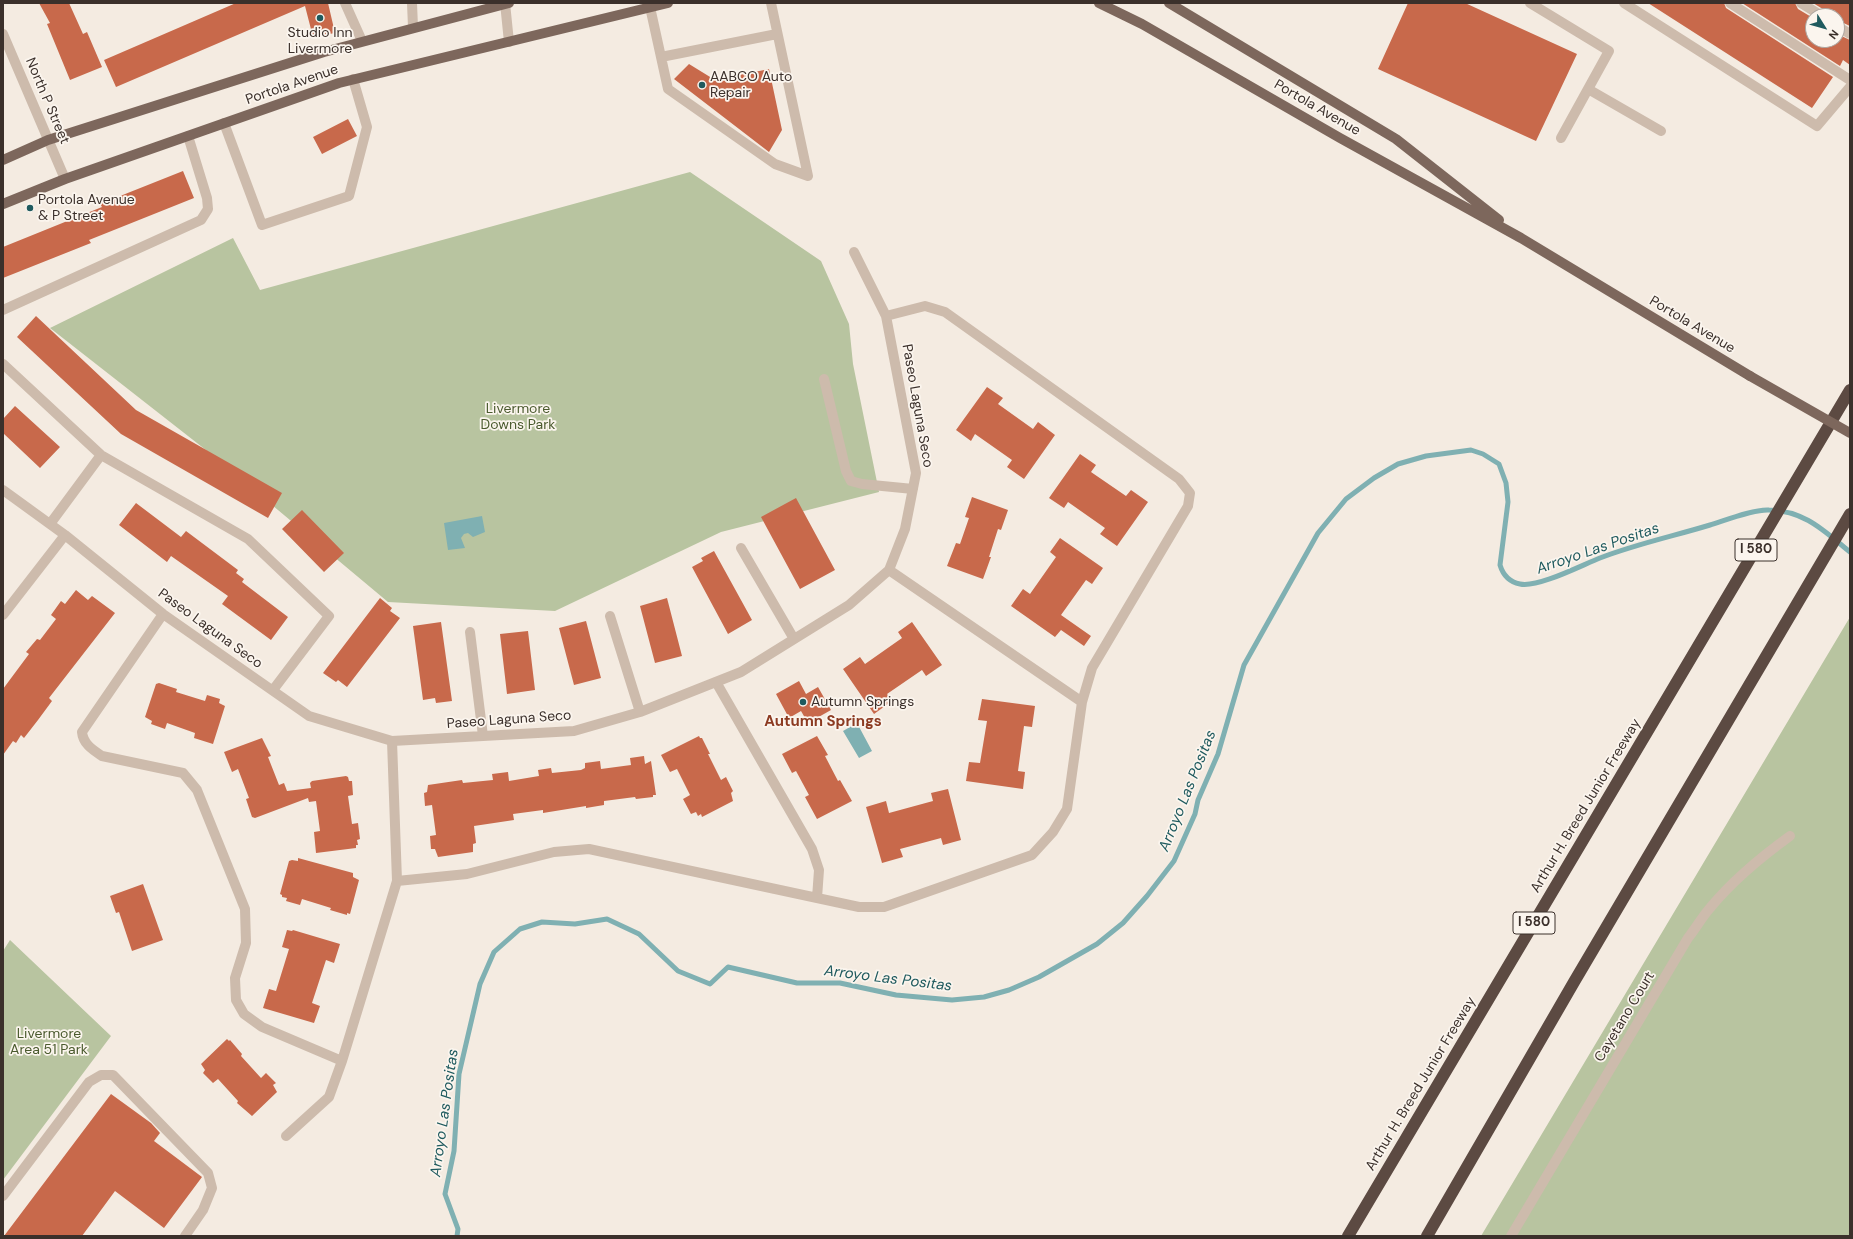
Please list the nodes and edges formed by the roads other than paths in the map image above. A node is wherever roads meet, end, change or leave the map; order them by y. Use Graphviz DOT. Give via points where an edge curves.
graph roads {
  1 [pos="345,3"];
  2 [pos="422,3"];
  3 [pos="504,3"];
  4 [pos="668,3"];
  5 [pos="771,3"];
  6 [pos="1099,3"];
  7 [pos="1169,3"];
  8 [pos="1530,3"];
  9 [pos="1624,3"];
  10 [pos="1730,3"];
  11 [pos="412,5"];
  12 [pos="478,6"];
  13 [pos="650,7"];
  14 [pos="413,27"];
  15 [pos="3,34"];
  16 [pos="777,34"];
  17 [pos="362,41"];
  18 [pos="509,42"];
  19 [pos="661,57"];
  20 [pos="353,79"];
  21 [pos="1850,80"];
  22 [pos="1850,87"];
  23 [pos="1588,89"];
  24 [pos="224,123"];
  25 [pos="1662,131"];
  26 [pos="188,136"];
  27 [pos="1561,138"];
  28 [pos="48,140"];
  29 [pos="3,160"];
  30 [pos="65,179"];
  31 [pos="3,204"];
  32 [pos="1521,238"];
  33 [pos="854,252"];
  34 [pos="3,310"];
  35 [pos="886,316"];
  36 [pos="3,364"];
  37 [pos="824,379"];
  38 [pos="1850,390"];
  39 [pos="1850,433"];
  40 [pos="101,455"];
  41 [pos="913,489"];
  42 [pos="3,490"];
  43 [pos="1850,514"];
  44 [pos="50,524"];
  45 [pos="65,535"];
  46 [pos="741,548"];
  47 [pos="889,570"];
  48 [pos="163,614"];
  49 [pos="3,615"];
  50 [pos="610,616"];
  51 [pos="470,632"];
  52 [pos="794,639"];
  53 [pos="716,682"];
  54 [pos="273,690"];
  55 [pos="1082,702"];
  56 [pos="640,712"];
  57 [pos="482,736"];
  58 [pos="392,741"];
  59 [pos="1790,836"];
  60 [pos="397,881"];
  61 [pos="817,898"];
  62 [pos="342,1061"];
  63 [pos="286,1136"];
  64 [pos="3,1196"];
  65 [pos="185,1236"];
  66 [pos="1348,1236"];
  67 [pos="1427,1236"];
  68 [pos="1511,1236"];
  1 -- 17 [label="street"];
  2 -- 11 [label="street"];
  3 -- 12 [label="main road, Portola Avenue"];
  3 -- 18 [label="street"];
  4 -- 13 [label="main road, Portola Avenue"];
  5 -- 16 [label="street"];
  6 -- 32 [label="main road, Portola Avenue" via="1142,24"];
  7 -- 32 [label="main road, Portola Avenue" via="1396,139"];
  8 -- 23 [label="street" via="1609,51"];
  9 -- 22 [label="street" via="1817,126"];
  10 -- 21 [label="street"];
  11 -- 14 [label="street"];
  12 -- 14 [label="main road, Portola Avenue"];
  13 -- 18 [label="main road, Portola Avenue"];
  13 -- 19 [label="street"];
  14 -- 17 [label="main road, Portola Avenue"];
  15 -- 28 [label="street, North P Street"];
  16 -- 19 [label="street"];
  16 -- 19 [label="street" via="808,176 775,164 668,89"];
  17 -- 28 [label="main road, Portola Avenue"];
  18 -- 20 [label="main road, Portola Avenue"];
  20 -- 24 [label="main road, Portola Avenue"];
  20 -- 24 [label="street" via="367,127 349,196 262,225"];
  23 -- 25 [label="street"];
  23 -- 27 [label="street"];
  24 -- 26 [label="main road, Portola Avenue"];
  26 -- 30 [label="main road, Portola Avenue"];
  26 -- 34 [label="street" via="208,209 201,220"];
  28 -- 29 [label="main road, Portola Avenue"];
  28 -- 30 [label="street, North P Street"];
  30 -- 31 [label="main road, Portola Avenue"];
  32 -- 39 [label="main road, Portola Avenue, bridge"];
  33 -- 35 [label="street, Paseo Laguna Seco"];
  35 -- 41 [label="street, Paseo Laguna Seco" via="916,473"];
  35 -- 55 [label="street" via="925,306 945,312 1179,479 1190,493 1188,506 1092,668"];
  36 -- 40 [label="street"];
  37 -- 41 [label="street" via="846,471 851,481"];
  38 -- 66 [label="highway, Arthur H. Breed Junior Freeway / I 580"];
  40 -- 44 [label="street"];
  40 -- 54 [label="street" via="248,539 329,616"];
  41 -- 47 [label="street, Paseo Laguna Seco" via="904,529"];
  42 -- 44 [label="street, Paseo Laguna Seco"];
  43 -- 67 [label="highway"];
  44 -- 45 [label="street, Paseo Laguna Seco"];
  45 -- 48 [label="street, Paseo Laguna Seco"];
  45 -- 49 [label="street"];
  46 -- 52 [label="street"];
  47 -- 52 [label="street, Paseo Laguna Seco" via="849,605"];
  47 -- 55 [label="street"];
  48 -- 54 [label="street, Paseo Laguna Seco"];
  48 -- 62 [label="street" via="85,727 82,739 102,756 183,773 194,786 245,909 246,943 235,978 236,1000 244,1014 262,1027"];
  50 -- 56 [label="street"];
  51 -- 57 [label="street"];
  52 -- 53 [label="street, Paseo Laguna Seco" via="741,672"];
  53 -- 56 [label="street, Paseo Laguna Seco"];
  53 -- 61 [label="street" via="812,849 819,870"];
  54 -- 58 [label="street, Paseo Laguna Seco" via="309,716"];
  55 -- 61 [label="street" via="1067,809 1053,832 1032,855 884,907 859,907"];
  56 -- 57 [label="street, Paseo Laguna Seco" via="574,731"];
  57 -- 58 [label="street, Paseo Laguna Seco"];
  58 -- 60 [label="street"];
  59 -- 68 [label="street, Cayetano Court" via="1762,856 1736,880 1710,908 1688,938"];
  60 -- 61 [label="street" via="467,874 554,852 589,849"];
  60 -- 62 [label="street"];
  62 -- 63 [label="street" via="329,1097"];
  64 -- 65 [label="street" via="89,1082 101,1074 112,1075 208,1173 212,1188 203,1210"];
}
